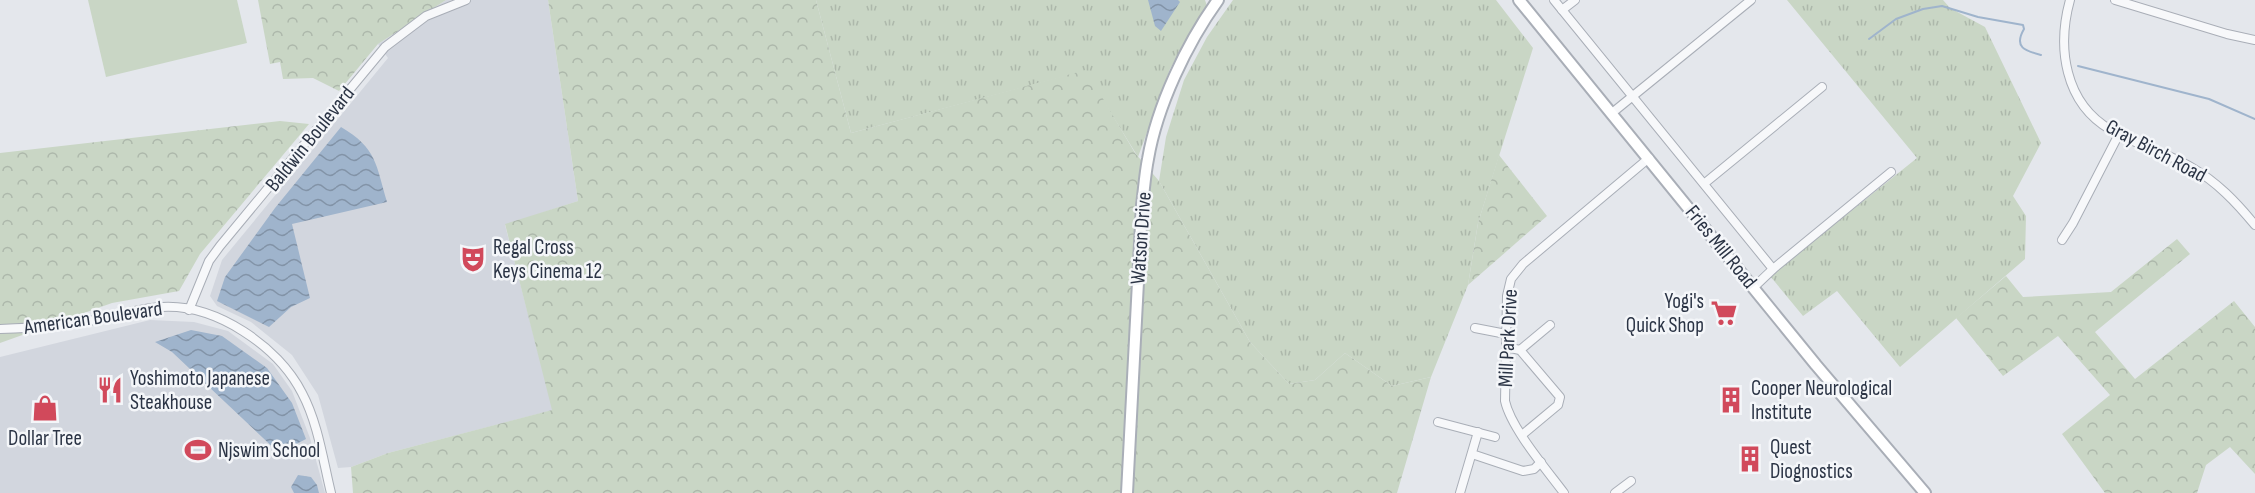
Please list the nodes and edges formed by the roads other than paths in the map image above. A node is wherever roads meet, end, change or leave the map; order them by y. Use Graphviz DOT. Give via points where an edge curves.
graph roads {
  1 [pos="466,0"];
  2 [pos="1218,0"];
  3 [pos="1518,0"];
  4 [pos="1554,0"];
  5 [pos="1575,0"];
  6 [pos="1751,0"];
  7 [pos="2070,0"];
  8 [pos="2115,0"];
  9 [pos="1562,10"];
  10 [pos="2255,40"];
  11 [pos="1822,87"];
  12 [pos="1633,96"];
  13 [pos="1612,113"];
  14 [pos="2119,135"];
  15 [pos="1649,158"];
  16 [pos="1891,172"];
  17 [pos="1705,183"];
  18 [pos="2255,225"];
  19 [pos="2062,240"];
  20 [pos="1773,268"];
  21 [pos="1754,288"];
  22 [pos="189,310"];
  23 [pos="1550,325"];
  24 [pos="1475,328"];
  25 [pos="0,329"];
  26 [pos="1506,334"];
  27 [pos="1506,348"];
  28 [pos="1520,350"];
  29 [pos="1438,422"];
  30 [pos="1478,432"];
  31 [pos="1522,435"];
  32 [pos="1495,437"];
  33 [pos="1472,454"];
  34 [pos="1541,462"];
  35 [pos="1631,481"];
  36 [pos="331,493"];
  37 [pos="1127,493"];
  38 [pos="1460,493"];
  39 [pos="1564,493"];
  40 [pos="1615,493"];
  41 [pos="1925,493"];
  1 -- 22 [label="street, Baldwin Boulevard" via="426,16 385,47 214,254"];
  2 -- 37 [label="main road, Watson Drive" via="1200,26 1174,79 1148,157"];
  3 -- 13 [label="main road, Fries Mill Road"];
  4 -- 9 [label="street"];
  5 -- 9 [label="street"];
  6 -- 12 [label="street"];
  7 -- 14 [label="street, Gray Birch Road" via="2063,36 2068,73 2091,114"];
  8 -- 10 [label="street"];
  9 -- 12 [label="street"];
  11 -- 17 [label="street"];
  12 -- 13 [label="street"];
  12 -- 17 [label="street"];
  13 -- 15 [label="main road, Fries Mill Road"];
  14 -- 18 [label="street, Gray Birch Road" via="2198,171 2228,195"];
  14 -- 19 [label="street"];
  15 -- 21 [label="main road, Fries Mill Road"];
  15 -- 26 [label="street, Mill Park Drive" via="1522,264 1511,279 1507,296"];
  16 -- 20 [label="street"];
  17 -- 20 [label="street"];
  20 -- 21 [label="street"];
  21 -- 41 [label="main road, Fries Mill Road"];
  22 -- 25 [label="street, American Boulevard" via="164,306 48,328"];
  22 -- 36 [label="street, American Boulevard" via="238,328 272,351 289,370 304,394"];
  23 -- 28 [label="street"];
  24 -- 26 [label="street"];
  26 -- 27 [label="street, Mill Park Drive"];
  27 -- 28 [label="street"];
  27 -- 31 [label="street, Mill Park Drive" via="1505,401"];
  28 -- 31 [label="street" via="1560,397 1558,405"];
  29 -- 30 [label="street"];
  30 -- 32 [label="street"];
  30 -- 33 [label="street"];
  31 -- 34 [label="street, Mill Park Drive"];
  33 -- 34 [label="street" via="1522,471 1534,469"];
  33 -- 38 [label="street"];
  34 -- 39 [label="street, Mill Park Drive"];
  35 -- 40 [label="street"];
}
